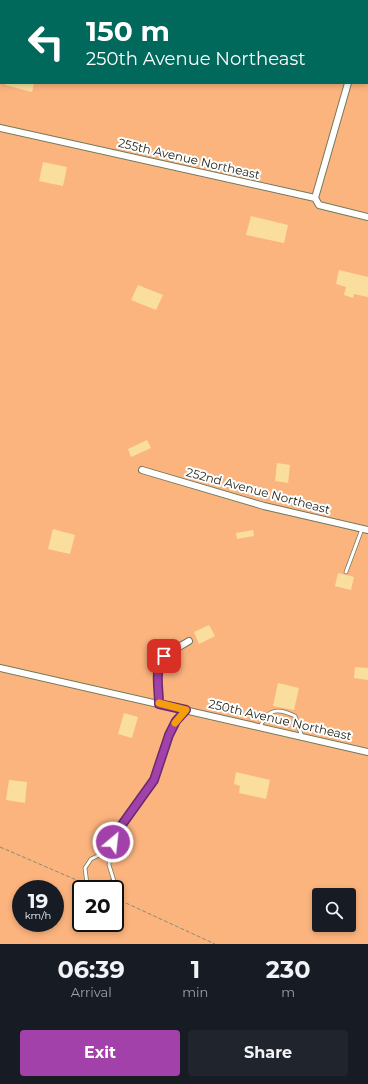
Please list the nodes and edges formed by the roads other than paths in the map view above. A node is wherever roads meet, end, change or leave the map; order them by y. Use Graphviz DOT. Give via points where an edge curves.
graph roads {
  1 [pos="348,84"];
  2 [pos="0,128"];
  3 [pos="315,198"];
  4 [pos="368,217"];
  5 [pos="142,470"];
  6 [pos="365,529"];
  7 [pos="346,572"];
  8 [pos="189,641"];
  9 [pos="0,668"];
  10 [pos="159,704"];
  11 [pos="186,710"];
  12 [pos="260,727"];
  13 [pos="302,737"];
  14 [pos="368,752"];
  15 [pos="110,850"];
  1 -- 3 [label="street"];
  2 -- 3 [label="street, 255th Avenue Northeast"];
  3 -- 4 [label="street, 255th Avenue Northeast" via="319,205"];
  5 -- 6 [label="street, 252nd Avenue Northeast" via="264,506"];
  6 -- 7 [label="lane"];
  8 -- 10 [label="street" via="164,656 160,663 157,671"];
  9 -- 10 [label="street, 250th Avenue Northeast"];
  10 -- 11 [label="street, 250th Avenue Northeast"];
  11 -- 12 [label="street, 250th Avenue Northeast"];
  11 -- 15 [label="lane" via="176,721 169,735 154,780 116,833"];
  12 -- 13 [label="street, 250th Avenue Northeast"];
  12 -- 13 [label="lane" via="267,714 287,712 295,716"];
  13 -- 14 [label="street, 250th Avenue Northeast"];
  15 -- 15 [label="lane" via="109,865 114,881 94,887 87,884 85,868 91,859"];
}
